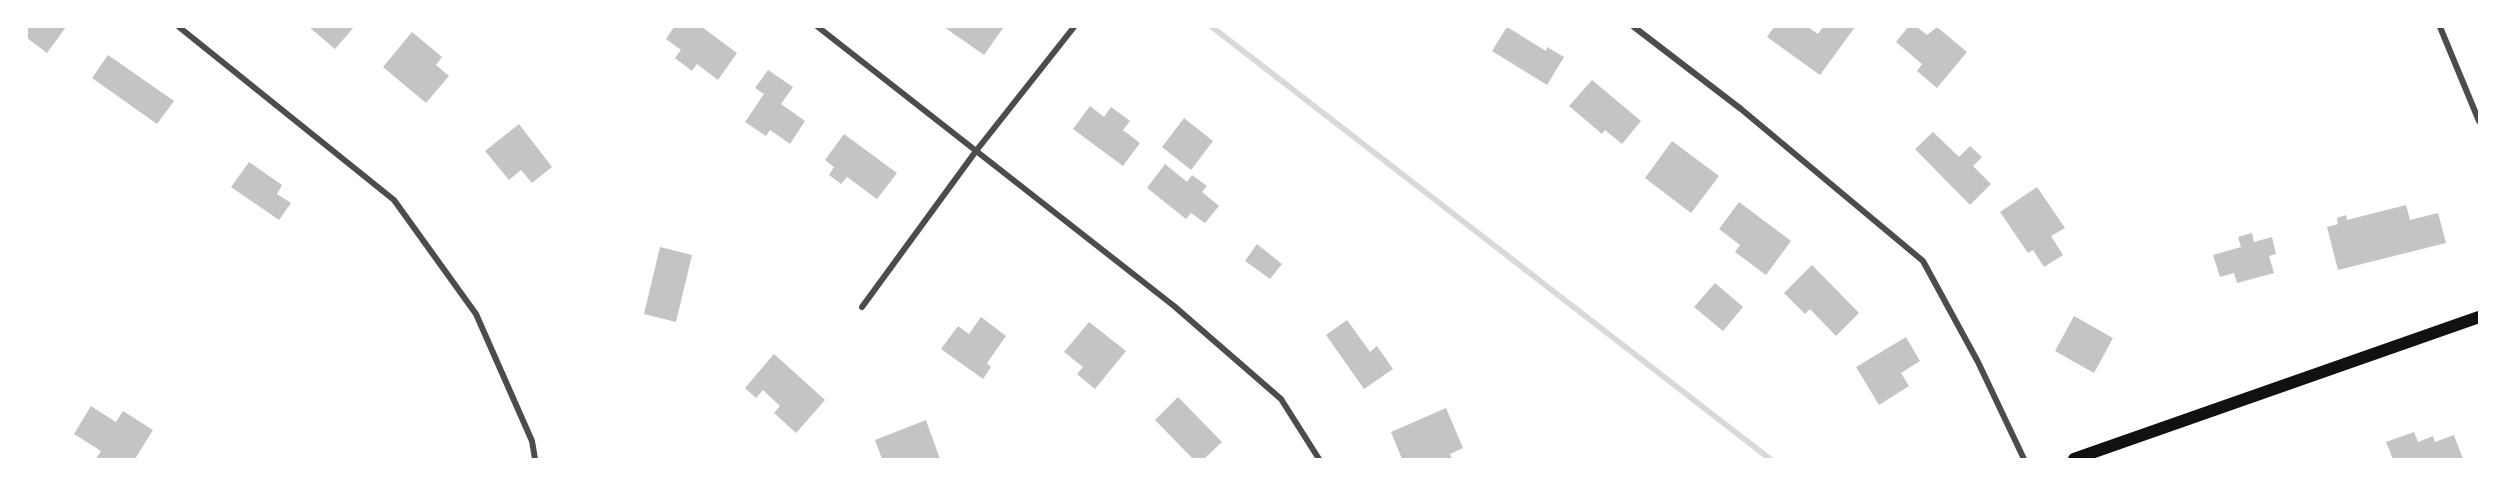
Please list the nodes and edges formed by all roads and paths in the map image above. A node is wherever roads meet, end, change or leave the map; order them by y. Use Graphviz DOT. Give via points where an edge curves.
graph roads {
  1 [pos="179,27"];
  2 [pos="818,27"];
  3 [pos="1074,27"];
  4 [pos="1635,27"];
  5 [pos="2440,27"];
  6 [pos="2479,121"];
  7 [pos="976,151"];
  8 [pos="862,307"];
  9 [pos="2479,317"];
  10 [pos="535,459"];
  11 [pos="1319,459"];
  12 [pos="2024,459"];
  13 [pos="2074,459"];
  1 -- 10 [label="street" via="394,200 476,314 532,441"];
  2 -- 7 [label="street"];
  3 -- 7 [label="street"];
  4 -- 12 [label="street" via="1741,109 1923,261 1978,362"];
  5 -- 6 [label="street"];
  7 -- 8 [label="street"];
  7 -- 11 [label="street" via="1174,306 1281,399"];
  9 -- 13 [label="main road"];
}
